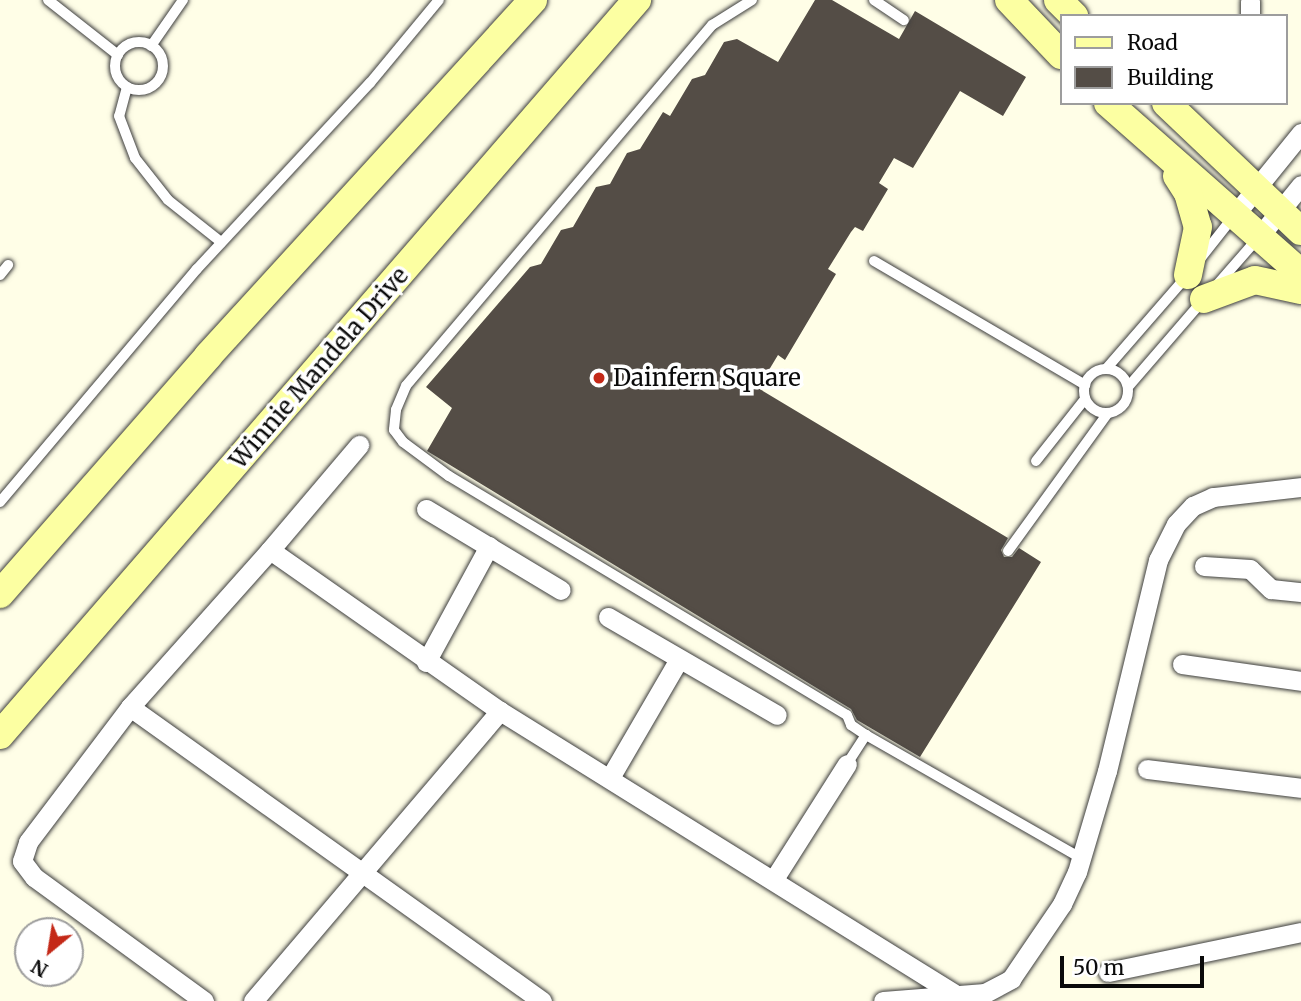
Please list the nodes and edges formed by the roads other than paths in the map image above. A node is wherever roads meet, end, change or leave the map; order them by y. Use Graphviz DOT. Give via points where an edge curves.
graph roads {
  1 [pos="48,0"];
  2 [pos="183,0"];
  3 [pos="439,0"];
  4 [pos="533,0"];
  5 [pos="637,0"];
  6 [pos="752,0"];
  7 [pos="874,0"];
  8 [pos="1009,0"];
  9 [pos="1058,0"];
  10 [pos="1072,14"];
  11 [pos="904,20"];
  12 [pos="151,46"];
  13 [pos="1060,54"];
  14 [pos="117,55"];
  15 [pos="127,87"];
  16 [pos="1110,105"];
  17 [pos="1168,105"];
  18 [pos="1301,132"];
  19 [pos="1162,153"];
  20 [pos="1301,185"];
  21 [pos="1255,188"];
  22 [pos="1281,211"];
  23 [pos="1233,216"];
  24 [pos="1301,231"];
  25 [pos="1258,238"];
  26 [pos="221,242"];
  27 [pos="874,261"];
  28 [pos="8,265"];
  29 [pos="1301,274"];
  30 [pos="0,275"];
  31 [pos="1188,275"];
  32 [pos="1301,290"];
  33 [pos="1204,299"];
  34 [pos="1106,369"];
  35 [pos="1085,385"];
  36 [pos="1128,387"];
  37 [pos="1085,399"];
  38 [pos="1107,414"];
  39 [pos="359,445"];
  40 [pos="1036,461"];
  41 [pos="1301,487"];
  42 [pos="0,502"];
  43 [pos="426,509"];
  44 [pos="489,546"];
  45 [pos="270,550"];
  46 [pos="1008,551"];
  47 [pos="1204,566"];
  48 [pos="561,590"];
  49 [pos="1301,592"];
  50 [pos="0,594"];
  51 [pos="608,617"];
  52 [pos="678,661"];
  53 [pos="426,662"];
  54 [pos="1182,664"];
  55 [pos="1301,681"];
  56 [pos="130,707"];
  57 [pos="500,711"];
  58 [pos="777,715"];
  59 [pos="0,735"];
  60 [pos="866,735"];
  61 [pos="848,764"];
  62 [pos="1147,769"];
  63 [pos="611,776"];
  64 [pos="1301,788"];
  65 [pos="1082,859"];
  66 [pos="360,872"];
  67 [pos="774,879"];
  68 [pos="1301,932"];
  69 [pos="1108,972"];
  70 [pos="953,993"];
  71 [pos="204,1001"];
  72 [pos="253,1001"];
  73 [pos="542,1001"];
  74 [pos="883,1001"];
  1 -- 14 [label="lane"];
  2 -- 12 [label="lane"];
  3 -- 26 [label="lane" via="370,83"];
  4 -- 50 [label="main road" via="208,356"];
  5 -- 59 [label="main road, Winnie Mandela Drive"];
  6 -- 60 [label="lane" via="712,25 406,386 393,422 403,442 428,462 847,715 851,725"];
  7 -- 11 [label="lane"];
  8 -- 13 [label="main road"];
  9 -- 10 [label="main road"];
  12 -- 14 [label="lane" via="132,43"];
  12 -- 15 [label="lane" via="162,60 160,78 145,90"];
  14 -- 15 [label="lane" via="115,73"];
  15 -- 26 [label="lane" via="120,116 135,158 168,200"];
  16 -- 19 [label="main road"];
  17 -- 21 [label="main road"];
  18 -- 21 [label="street"];
  19 -- 23 [label="main road"];
  19 -- 31 [label="main road" via="1196,214 1197,246"];
  20 -- 22 [label="street"];
  21 -- 22 [label="main road"];
  21 -- 23 [label="street"];
  22 -- 24 [label="main road"];
  22 -- 25 [label="street"];
  23 -- 25 [label="main road"];
  23 -- 31 [label="lane"];
  25 -- 29 [label="main road"];
  25 -- 33 [label="lane"];
  26 -- 42 [label="lane"];
  27 -- 35 [label="lane"];
  28 -- 30 [label="lane"];
  31 -- 34 [label="lane"];
  32 -- 33 [label="main road" via="1255,280"];
  33 -- 36 [label="lane"];
  34 -- 35 [label="lane" via="1093,373"];
  34 -- 36 [label="lane" via="1121,374"];
  35 -- 37 [label="lane"];
  36 -- 38 [label="lane" via="1121,408"];
  37 -- 38 [label="lane" via="1094,410"];
  37 -- 40 [label="lane"];
  38 -- 46 [label="lane"];
  39 -- 45 [label="street"];
  41 -- 65 [label="street" via="1213,497 1193,506 1176,524 1158,559"];
  43 -- 44 [label="street"];
  44 -- 48 [label="street"];
  44 -- 53 [label="street"];
  45 -- 53 [label="street"];
  45 -- 56 [label="street"];
  47 -- 49 [label="street" via="1250,569 1271,589"];
  51 -- 52 [label="street"];
  52 -- 58 [label="street"];
  52 -- 63 [label="street"];
  53 -- 57 [label="street"];
  54 -- 55 [label="street"];
  56 -- 66 [label="street"];
  56 -- 71 [label="street" via="28,842 22,862 34,877"];
  57 -- 63 [label="street"];
  57 -- 66 [label="street"];
  60 -- 61 [label="lane"];
  60 -- 65 [label="lane"];
  61 -- 67 [label="street"];
  62 -- 64 [label="street"];
  63 -- 67 [label="street"];
  65 -- 70 [label="street" via="1062,904 1011,979 985,993"];
  66 -- 72 [label="street"];
  66 -- 73 [label="street"];
  67 -- 70 [label="street"];
  68 -- 69 [label="street"];
  70 -- 74 [label="street"];
}
